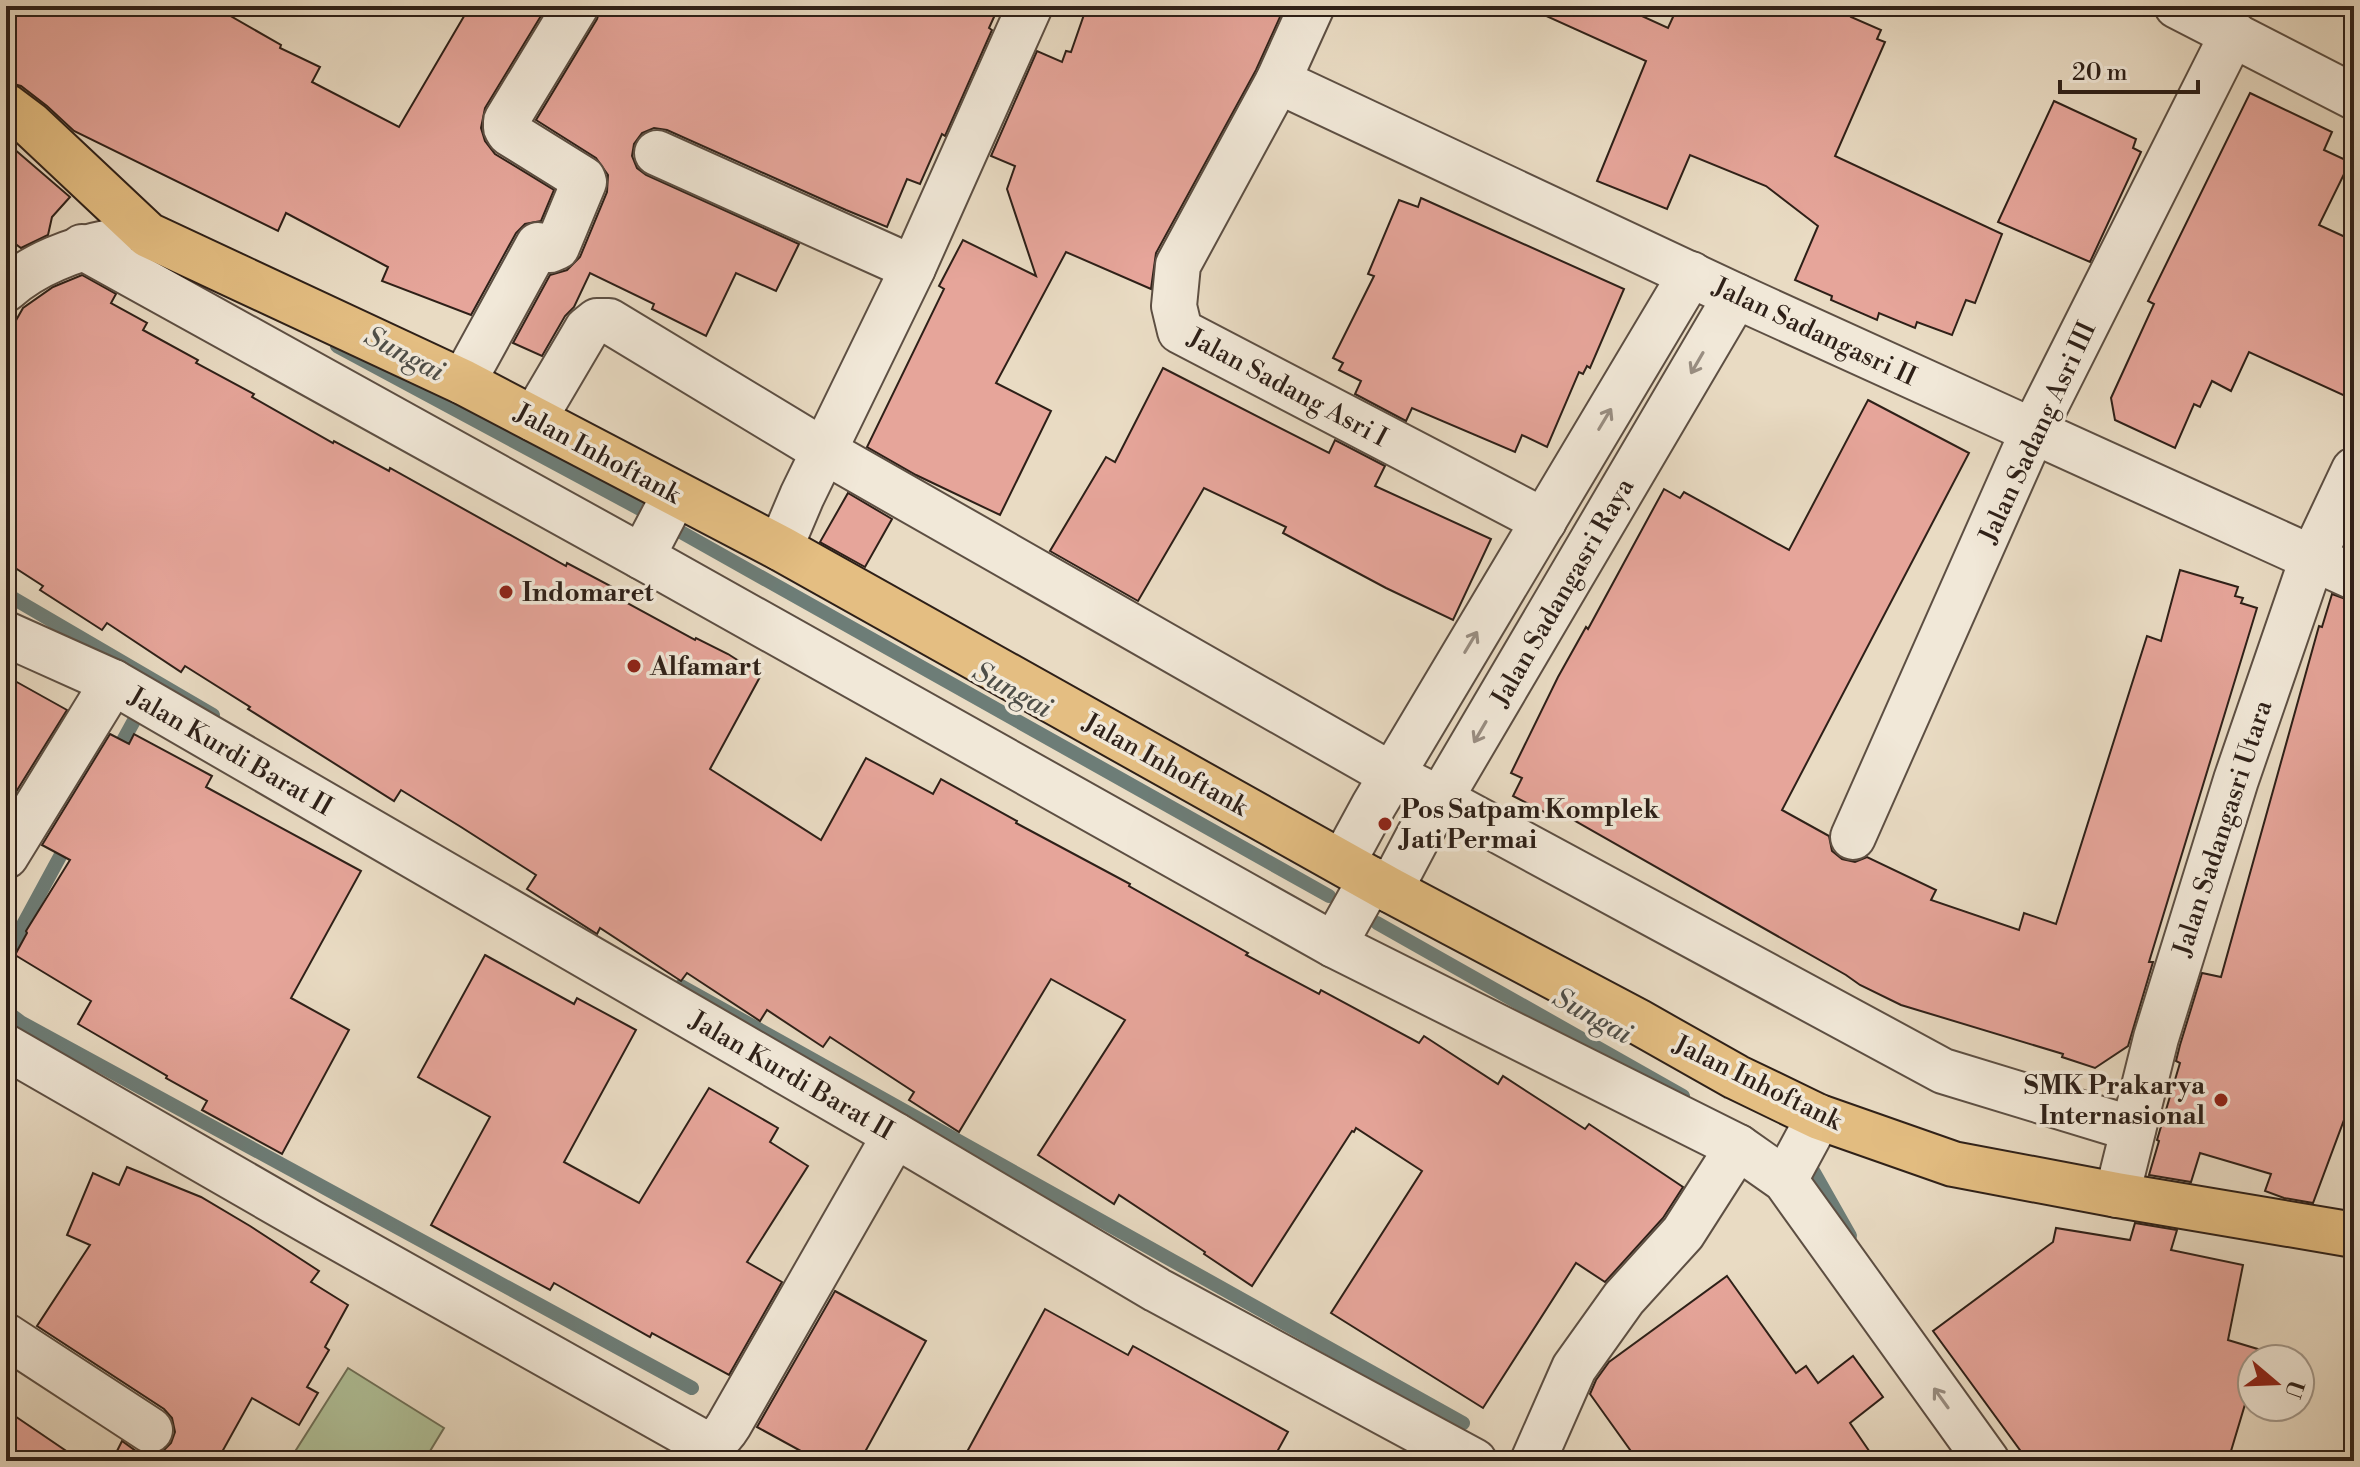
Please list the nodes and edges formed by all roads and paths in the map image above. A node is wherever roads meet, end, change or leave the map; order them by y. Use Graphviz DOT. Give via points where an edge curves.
graph roads {
  1 [pos="576,6"];
  2 [pos="1030,6"];
  3 [pos="1312,6"];
  4 [pos="2177,6"];
  5 [pos="2233,33"];
  6 [pos="1278,81"];
  7 [pos="2354,97"];
  8 [pos="6,106"];
  9 [pos="657,153"];
  10 [pos="148,235"];
  11 [pos="82,247"];
  12 [pos="913,268"];
  13 [pos="1691,274"];
  14 [pos="6,289"];
  15 [pos="1736,296"];
  16 [pos="463,382"];
  17 [pos="534,419"];
  18 [pos="2033,431"];
  19 [pos="824,451"];
  20 [pos="2354,470"];
  21 [pos="675,494"];
  22 [pos="1544,521"];
  23 [pos="780,548"];
  24 [pos="642,557"];
  25 [pos="2312,559"];
  26 [pos="2354,577"];
  27 [pos="6,634"];
  28 [pos="113,682"];
  29 [pos="1392,775"];
  30 [pos="1440,799"];
  31 [pos="1853,837"];
  32 [pos="6,856"];
  33 [pos="1368,877"];
  34 [pos="1334,945"];
  35 [pos="6,1047"];
  36 [pos="1819,1117"];
  37 [pos="2133,1129"];
  38 [pos="895,1135"];
  39 [pos="1738,1147"];
  40 [pos="1785,1180"];
  41 [pos="2117,1195"];
  42 [pos="2354,1235"];
  43 [pos="6,1336"];
  44 [pos="150,1430"];
  45 [pos="1474,1461"];
  46 [pos="1533,1461"];
  47 [pos="1987,1461"];
  1 -- 16 [label="street" via="506,128 584,182 557,247 538,245"];
  2 -- 12 [label="street"];
  3 -- 6 [label="street, Jalan Sadang Asri I"];
  4 -- 5 [label="street"];
  5 -- 7 [label="street"];
  5 -- 18 [label="street, Jalan Sadang Asri III"];
  6 -- 13 [label="street, Jalan Sadangasri II"];
  6 -- 22 [label="street, Jalan Sadang Asri I" via="1178,265 1174,306 1180,331"];
  8 -- 10 [label="main road, Jalan Inhoftank"];
  9 -- 12 [label="street"];
  10 -- 11 [label="street"];
  10 -- 16 [label="main road, Jalan Inhoftank"];
  11 -- 14 [label="street"];
  11 -- 24 [label="street"];
  12 -- 19 [label="street"];
  13 -- 15 [label="street, Jalan Sadangasri II"];
  22 -- 13 [label="street, Jalan Sadangasri Raya, one-way"];
  15 -- 18 [label="street, Jalan Sadangasri II"];
  15 -- 30 [label="street, Jalan Sadangasri Raya, one-way"];
  16 -- 17 [label="main road, Jalan Inhoftank"];
  17 -- 19 [label="street" via="587,329 597,321 609,321"];
  17 -- 21 [label="main road, Jalan Inhoftank"];
  18 -- 25 [label="street, Jalan Sadangasri II"];
  18 -- 31 [label="street, Jalan Sadang Asri III"];
  19 -- 23 [label="street"];
  19 -- 29 [label="street"];
  20 -- 25 [label="street, Jalan Sadangasri Utara"];
  21 -- 23 [label="main road, Jalan Inhoftank"];
  21 -- 24 [label="street"];
  29 -- 22 [label="street, Jalan Sadangasri Raya, one-way"];
  23 -- 33 [label="main road, Jalan Inhoftank"];
  24 -- 34 [label="street"];
  25 -- 26 [label="street, Jalan Sadangasri II"];
  25 -- 37 [label="street, Jalan Sadangasri Utara" via="2236,780"];
  27 -- 28 [label="street, Jalan Kurdi Barat II"];
  28 -- 32 [label="street, Jalan Kurdi Barat II"];
  28 -- 38 [label="street, Jalan Kurdi Barat II"];
  29 -- 30 [label="street"];
  29 -- 33 [label="street, Jalan Sadangasri Raya"];
  30 -- 33 [label="street, Jalan Sadangasri Raya"];
  30 -- 37 [label="street" via="1943,1071"];
  33 -- 34 [label="street, Jalan Sadangasri Raya"];
  33 -- 36 [label="main road, Jalan Inhoftank"];
  34 -- 39 [label="street"];
  35 -- 38 [label="street" via="708,1442 723,1435"];
  36 -- 40 [label="street"];
  36 -- 41 [label="main road, Jalan Inhoftank" via="1953,1164"];
  37 -- 41 [label="street, Jalan Sadangasri Utara"];
  38 -- 45 [label="street, Jalan Kurdi Barat II" via="1157,1290"];
  39 -- 40 [label="street"];
  39 -- 46 [label="street" via="1683,1233 1624,1298 1574,1368"];
  47 -- 40 [label="street, one-way"];
  41 -- 42 [label="main road, Jalan Inhoftank"];
  43 -- 44 [label="street"];
}
